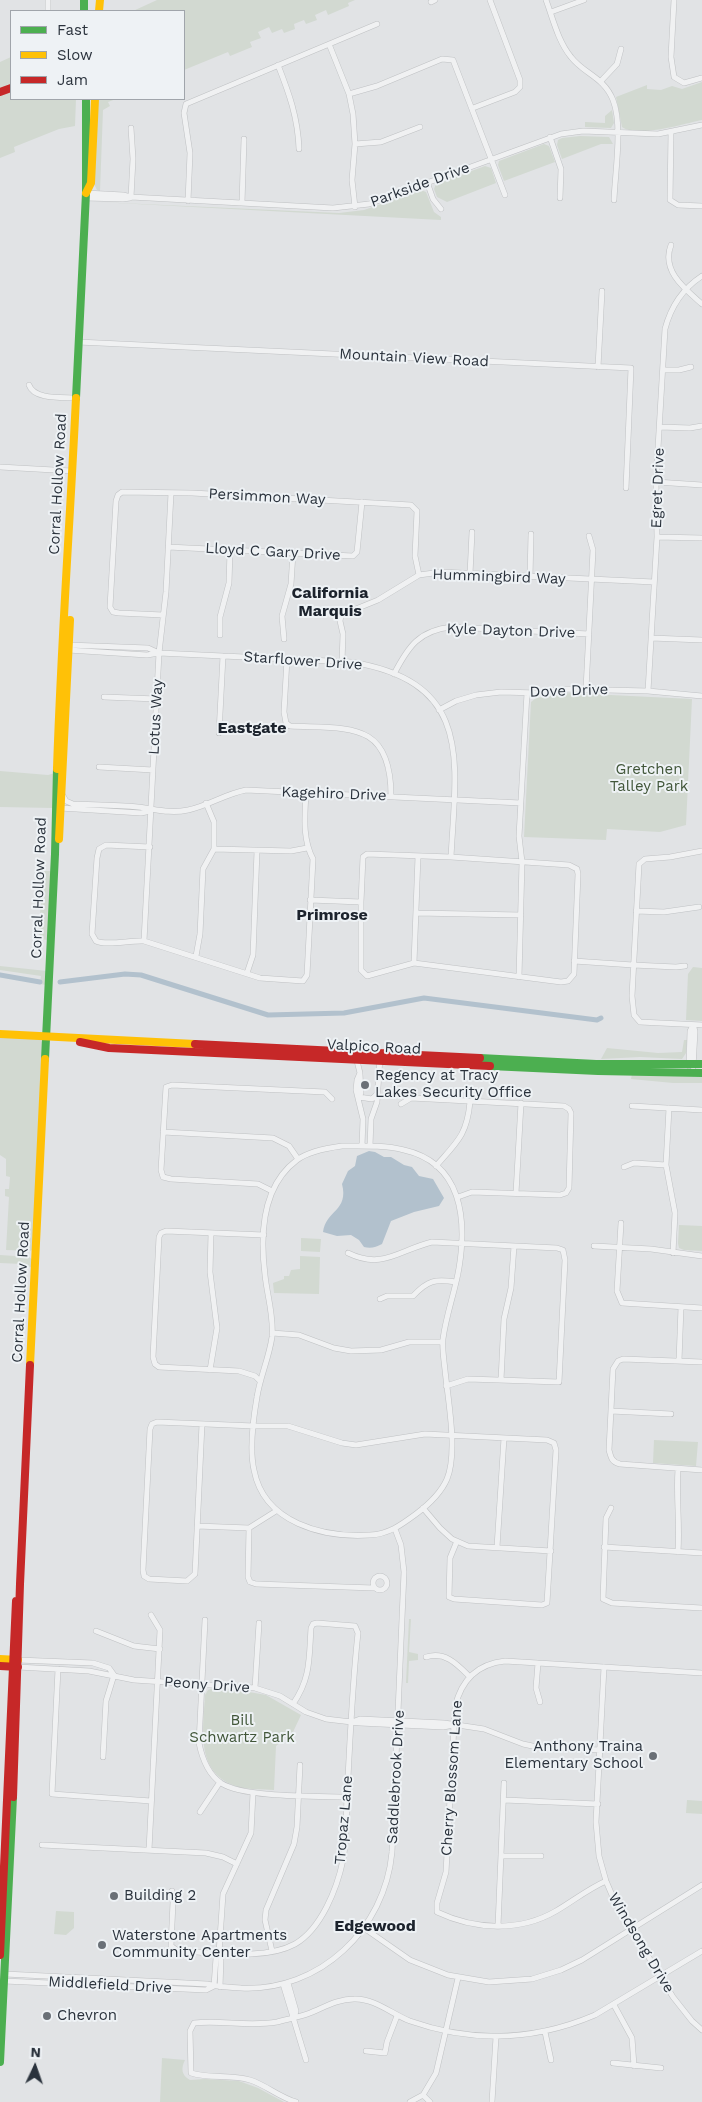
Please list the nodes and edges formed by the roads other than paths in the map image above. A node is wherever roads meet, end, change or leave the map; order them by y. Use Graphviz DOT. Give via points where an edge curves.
graph roads {
  1 [pos="490,0"];
  2 [pos="546,0"];
  3 [pos="584,0"];
  4 [pos="674,0"];
  5 [pos="551,12"];
  6 [pos="377,24"];
  7 [pos="330,44"];
  8 [pos="621,49"];
  9 [pos="278,65"];
  10 [pos="702,78"];
  11 [pos="601,81"];
  12 [pos="349,94"];
  13 [pos="86,100"];
  14 [pos="95,100"];
  15 [pos="473,108"];
  16 [pos="702,125"];
  17 [pos="420,127"];
  18 [pos="131,128"];
  19 [pos="671,132"];
  20 [pos="617,133"];
  21 [pos="550,137"];
  22 [pos="244,138"];
  23 [pos="355,144"];
  24 [pos="300,149"];
  25 [pos="491,159"];
  26 [pos="427,182"];
  27 [pos="86,195"];
  28 [pos="505,195"];
  29 [pos="131,197"];
  30 [pos="560,198"];
  31 [pos="614,200"];
  32 [pos="188,201"];
  33 [pos="242,203"];
  34 [pos="702,206"];
  35 [pos="355,207"];
  36 [pos="441,209"];
  37 [pos="671,245"];
  38 [pos="702,276"];
  39 [pos="685,289"];
  40 [pos="602,292"];
  41 [pos="702,304"];
  42 [pos="78,342"];
  43 [pos="598,366"];
  44 [pos="691,367"];
  45 [pos="663,370"];
  46 [pos="29,385"];
  47 [pos="76,398"];
  48 [pos="702,426"];
  49 [pos="660,427"];
  50 [pos="0,467"];
  51 [pos="72,471"];
  52 [pos="656,482"];
  53 [pos="702,484"];
  54 [pos="626,488"];
  55 [pos="171,493"];
  56 [pos="362,502"];
  57 [pos="472,532"];
  58 [pos="531,534"];
  59 [pos="589,536"];
  60 [pos="656,536"];
  61 [pos="702,538"];
  62 [pos="168,547"];
  63 [pos="230,551"];
  64 [pos="293,553"];
  65 [pos="470,574"];
  66 [pos="419,575"];
  67 [pos="530,577"];
  68 [pos="592,580"];
  69 [pos="654,582"];
  70 [pos="163,615"];
  71 [pos="589,634"];
  72 [pos="220,635"];
  73 [pos="284,638"];
  74 [pos="651,638"];
  75 [pos="702,640"];
  76 [pos="67,647"];
  77 [pos="159,653"];
  78 [pos="223,656"];
  79 [pos="287,659"];
  80 [pos="342,662"];
  81 [pos="394,674"];
  82 [pos="586,689"];
  83 [pos="648,692"];
  84 [pos="527,693"];
  85 [pos="702,696"];
  86 [pos="104,697"];
  87 [pos="157,699"];
  88 [pos="439,710"];
  89 [pos="219,733"];
  90 [pos="58,743"];
  91 [pos="99,766"];
  92 [pos="153,770"];
  93 [pos="306,792"];
  94 [pos="62,793"];
  95 [pos="391,796"];
  96 [pos="454,799"];
  97 [pos="206,803"];
  98 [pos="521,803"];
  99 [pos="61,809"];
  100 [pos="151,811"];
  101 [pos="150,848"];
  102 [pos="307,848"];
  103 [pos="214,849"];
  104 [pos="257,851"];
  105 [pos="702,851"];
  106 [pos="55,854"];
  107 [pos="418,856"];
  108 [pos="451,857"];
  109 [pos="522,862"];
  110 [pos="310,900"];
  111 [pos="361,902"];
  112 [pos="698,907"];
  113 [pos="636,911"];
  114 [pos="416,913"];
  115 [pos="521,915"];
  116 [pos="144,940"];
  117 [pos="196,956"];
  118 [pos="574,961"];
  119 [pos="414,963"];
  120 [pos="634,965"];
  121 [pos="685,966"];
  122 [pos="247,973"];
  123 [pos="519,977"];
  124 [pos="693,1025"];
  125 [pos="702,1025"];
  126 [pos="0,1034"];
  127 [pos="47,1036"];
  128 [pos="355,1051"];
  129 [pos="380,1057"];
  130 [pos="357,1060"];
  131 [pos="702,1064"];
  132 [pos="691,1068"];
  133 [pos="702,1073"];
  134 [pos="378,1093"];
  135 [pos="359,1097"];
  136 [pos="332,1098"];
  137 [pos="470,1102"];
  138 [pos="520,1103"];
  139 [pos="401,1104"];
  140 [pos="632,1106"];
  141 [pos="669,1108"];
  142 [pos="702,1110"];
  143 [pos="163,1132"];
  144 [pos="366,1146"];
  145 [pos="298,1159"];
  146 [pos="666,1165"];
  147 [pos="436,1166"];
  148 [pos="624,1167"];
  149 [pos="272,1191"];
  150 [pos="516,1193"];
  151 [pos="458,1197"];
  152 [pos="622,1223"];
  153 [pos="211,1233"];
  154 [pos="264,1235"];
  155 [pos="461,1243"];
  156 [pos="514,1246"];
  157 [pos="594,1246"];
  158 [pos="619,1248"];
  159 [pos="348,1253"];
  160 [pos="673,1253"];
  161 [pos="702,1256"];
  162 [pos="456,1282"];
  163 [pos="380,1299"];
  164 [pos="681,1307"];
  165 [pos="702,1308"];
  166 [pos="272,1333"];
  167 [pos="442,1342"];
  168 [pos="679,1361"];
  169 [pos="702,1362"];
  170 [pos="210,1370"];
  171 [pos="500,1380"];
  172 [pos="260,1381"];
  173 [pos="446,1386"];
  174 [pos="611,1411"];
  175 [pos="671,1414"];
  176 [pos="202,1424"];
  177 [pos="254,1426"];
  178 [pos="451,1434"];
  179 [pos="504,1438"];
  180 [pos="678,1469"];
  181 [pos="702,1470"];
  182 [pos="423,1508"];
  183 [pos="611,1508"];
  184 [pos="276,1511"];
  185 [pos="197,1526"];
  186 [pos="249,1528"];
  187 [pos="395,1529"];
  188 [pos="456,1541"];
  189 [pos="497,1547"];
  190 [pos="604,1547"];
  191 [pos="551,1551"];
  192 [pos="678,1552"];
  193 [pos="702,1554"];
  194 [pos="374,1588"];
  195 [pos="702,1608"];
  196 [pos="151,1615"];
  197 [pos="205,1620"];
  198 [pos="259,1623"];
  199 [pos="96,1631"];
  200 [pos="160,1649"];
  201 [pos="426,1657"];
  202 [pos="0,1659"];
  203 [pos="538,1663"];
  204 [pos="15,1664"];
  205 [pos="0,1666"];
  206 [pos="604,1667"];
  207 [pos="58,1669"];
  208 [pos="702,1673"];
  209 [pos="114,1675"];
  210 [pos="470,1676"];
  211 [pos="158,1682"];
  212 [pos="202,1684"];
  213 [pos="254,1688"];
  214 [pos="540,1702"];
  215 [pos="293,1704"];
  216 [pos="352,1722"];
  217 [pos="398,1723"];
  218 [pos="454,1725"];
  219 [pos="600,1750"];
  220 [pos="103,1757"];
  221 [pos="300,1765"];
  222 [pos="220,1782"];
  223 [pos="504,1783"];
  224 [pos="253,1793"];
  225 [pos="298,1795"];
  226 [pos="347,1797"];
  227 [pos="504,1800"];
  228 [pos="150,1801"];
  229 [pos="598,1804"];
  230 [pos="200,1812"];
  231 [pos="42,1845"];
  232 [pos="149,1850"];
  233 [pos="501,1856"];
  234 [pos="541,1856"];
  235 [pos="237,1864"];
  236 [pos="606,1882"];
  237 [pos="702,1885"];
  238 [pos="172,1891"];
  239 [pos="498,1926"];
  240 [pos="364,1928"];
  241 [pos="631,1929"];
  242 [pos="272,1951"];
  243 [pos="702,1951"];
  244 [pos="219,1953"];
  245 [pos="0,1955"];
  246 [pos="660,1976"];
  247 [pos="2,1977"];
  248 [pos="458,1978"];
  249 [pos="285,1983"];
  250 [pos="217,1986"];
  251 [pos="614,2005"];
  252 [pos="397,2016"];
  253 [pos="294,2018"];
  254 [pos="702,2030"];
  255 [pos="447,2032"];
  256 [pos="545,2032"];
  257 [pos="496,2037"];
  258 [pos="366,2051"];
  259 [pos="306,2060"];
  260 [pos="552,2060"];
  261 [pos="0,2062"];
  262 [pos="612,2063"];
  263 [pos="634,2066"];
  264 [pos="661,2068"];
  265 [pos="424,2094"];
  266 [pos="296,2102"];
  267 [pos="410,2102"];
  268 [pos="430,2102"];
  269 [pos="492,2102"];
  1 -- 15 [label="street" via="520,87 515,92"];
  2 -- 5 [label="street"];
  3 -- 5 [label="street"];
  4 -- 10 [label="street" via="673,74 680,82"];
  5 -- 11 [label="street" via="572,58"];
  6 -- 7 [label="street"];
  7 -- 9 [label="street"];
  7 -- 12 [label="street"];
  8 -- 11 [label="street" via="617,64"];
  9 -- 24 [label="street" via="293,105"];
  9 -- 32 [label="street" via="184,107 190,153"];
  11 -- 20 [label="street" via="615,107"];
  12 -- 15 [label="street" via="450,58 456,63"];
  12 -- 23 [label="street"];
  13 -- 27 [label="main road, Corral Hollow Road"];
  14 -- 27 [label="main road, Corral Hollow Road" via="91,183"];
  15 -- 25 [label="street"];
  16 -- 19 [label="street, Parkside Drive"];
  17 -- 23 [label="street" via="381,142"];
  18 -- 29 [label="street"];
  19 -- 20 [label="street, Parkside Drive"];
  19 -- 34 [label="street" via="671,203"];
  20 -- 21 [label="street, Parkside Drive" via="576,132"];
  20 -- 31 [label="street"];
  21 -- 25 [label="street, Parkside Drive"];
  21 -- 30 [label="street" via="561,169"];
  22 -- 33 [label="street"];
  23 -- 35 [label="street" via="352,180"];
  25 -- 26 [label="street, Parkside Drive"];
  25 -- 28 [label="street"];
  26 -- 35 [label="street, Parkside Drive"];
  26 -- 36 [label="street"];
  27 -- 29 [label="street, Parkside Drive"];
  27 -- 42 [label="main road, Corral Hollow Road"];
  29 -- 32 [label="street, Parkside Drive"];
  32 -- 33 [label="street, Parkside Drive"];
  33 -- 35 [label="street, Parkside Drive"];
  37 -- 39 [label="street" via="670,266"];
  38 -- 39 [label="street"];
  39 -- 41 [label="street"];
  39 -- 45 [label="street, Egret Drive" via="668,318"];
  40 -- 43 [label="street"];
  42 -- 43 [label="street, Mountain View Road"];
  42 -- 47 [label="main road, Corral Hollow Road"];
  43 -- 54 [label="street, Mountain View Road" via="631,368"];
  44 -- 45 [label="street"];
  45 -- 49 [label="street, Egret Drive"];
  46 -- 47 [label="street" via="38,395"];
  47 -- 51 [label="main road, Corral Hollow Road"];
  48 -- 49 [label="street"];
  49 -- 52 [label="street, Egret Drive"];
  50 -- 51 [label="street"];
  51 -- 76 [label="main road, Corral Hollow Road"];
  52 -- 53 [label="street"];
  52 -- 60 [label="street, Egret Drive"];
  55 -- 56 [label="street, Persimmon Way"];
  55 -- 62 [label="street, Lotus Way"];
  55 -- 70 [label="street, Persimmon Way" via="126,491 120,493 116,501 112,610"];
  56 -- 64 [label="street, Lloyd C Gary Drive" via="356,555"];
  56 -- 66 [label="street, Persimmon Way" via="414,507 417,511 415,562"];
  57 -- 65 [label="street"];
  58 -- 67 [label="street"];
  59 -- 68 [label="street" via="593,550"];
  60 -- 61 [label="street"];
  60 -- 69 [label="street, Egret Drive"];
  62 -- 63 [label="street, Lloyd C Gary Drive"];
  62 -- 70 [label="street, Lotus Way"];
  63 -- 64 [label="street, Lloyd C Gary Drive"];
  63 -- 72 [label="street" via="229,584 220,617"];
  64 -- 73 [label="street" via="291,584 282,616"];
  65 -- 66 [label="street, Hummingbird Way" via="441,572"];
  65 -- 67 [label="street, Hummingbird Way"];
  66 -- 80 [label="street, Hummingbird Way" via="378,600 342,615"];
  67 -- 68 [label="street, Hummingbird Way"];
  68 -- 69 [label="street, Hummingbird Way"];
  68 -- 71 [label="street"];
  69 -- 74 [label="street, Egret Drive"];
  70 -- 77 [label="street, Lotus Way"];
  71 -- 81 [label="street, Kyle Dayton Drive" via="439,628 427,632 411,645"];
  71 -- 82 [label="street"];
  74 -- 75 [label="street"];
  74 -- 83 [label="street, Egret Drive"];
  76 -- 77 [label="street, Starflower Drive" via="147,655"];
  76 -- 90 [label="main road, Corral Hollow Road"];
  76 -- 94 [label="main road"];
  77 -- 78 [label="street, Starflower Drive"];
  77 -- 87 [label="street, Lotus Way"];
  78 -- 79 [label="street, Starflower Drive"];
  78 -- 89 [label="street"];
  79 -- 80 [label="street, Starflower Drive"];
  79 -- 95 [label="street" via="286,723 290,726 344,728 365,734 381,748 386,759"];
  80 -- 81 [label="street, Starflower Drive" via="373,666"];
  81 -- 88 [label="street, Starflower Drive" via="422,691"];
  82 -- 83 [label="street, Dove Drive"];
  82 -- 84 [label="street, Dove Drive"];
  83 -- 85 [label="street, Dove Drive"];
  84 -- 88 [label="street, Dove Drive" via="476,695"];
  84 -- 98 [label="street"];
  86 -- 87 [label="street"];
  87 -- 92 [label="street, Lotus Way"];
  88 -- 96 [label="street, Starflower Drive" via="454,748"];
  90 -- 99 [label="street" via="58,802"];
  90 -- 106 [label="main road, Corral Hollow Road"];
  91 -- 92 [label="street"];
  92 -- 100 [label="street, Lotus Way"];
  93 -- 95 [label="street, Kagehiro Drive"];
  93 -- 97 [label="street, Kagehiro Drive" via="246,790"];
  93 -- 102 [label="street" via="304,825"];
  94 -- 99 [label="main road"];
  94 -- 100 [label="street" via="66,801 73,804 140,807"];
  95 -- 96 [label="street, Kagehiro Drive"];
  96 -- 98 [label="street, Kagehiro Drive"];
  96 -- 108 [label="street, Starflower Drive"];
  97 -- 100 [label="street, Kagehiro Drive" via="187,810"];
  97 -- 103 [label="street" via="214,822"];
  98 -- 109 [label="street" via="519,836"];
  99 -- 100 [label="street"];
  99 -- 106 [label="main road"];
  100 -- 101 [label="street, Lotus Way"];
  101 -- 116 [label="street, Lotus Way"];
  101 -- 116 [label="street" via="106,845 100,847 96,858 93,939 98,943"];
  102 -- 104 [label="street"];
  102 -- 110 [label="street" via="312,859"];
  103 -- 104 [label="street"];
  103 -- 117 [label="street" via="203,869"];
  104 -- 122 [label="street" via="253,955"];
  105 -- 113 [label="street" via="641,861"];
  106 -- 127 [label="main road, Corral Hollow Road"];
  107 -- 108 [label="street"];
  107 -- 111 [label="street" via="364,856"];
  107 -- 114 [label="street"];
  108 -- 109 [label="street"];
  109 -- 115 [label="street"];
  109 -- 118 [label="street" via="570,865 577,870"];
  110 -- 111 [label="street"];
  110 -- 122 [label="street" via="307,975 303,981 260,978"];
  111 -- 119 [label="street" via="363,974 367,976"];
  112 -- 113 [label="street" via="664,912"];
  113 -- 120 [label="street"];
  114 -- 115 [label="street"];
  114 -- 119 [label="street"];
  115 -- 123 [label="street"];
  116 -- 117 [label="street"];
  117 -- 122 [label="street"];
  118 -- 120 [label="street"];
  118 -- 123 [label="street" via="574,974 568,981"];
  119 -- 123 [label="street"];
  120 -- 121 [label="street"];
  120 -- 124 [label="street" via="632,996 636,1020"];
  124 -- 125 [label="street"];
  124 -- 132 [label="street"];
  126 -- 127 [label="main road, Valpico Road"];
  127 -- 128 [label="main road, Valpico Road"];
  127 -- 130 [label="main road, Valpico Road" via="109,1048"];
  127 -- 204 [label="main road, Corral Hollow Road" via="20,1584 14,1618"];
  128 -- 129 [label="main road, Valpico Road"];
  128 -- 130 [label="street"];
  129 -- 130 [label="main road, Valpico Road"];
  129 -- 132 [label="main road, Valpico Road"];
  129 -- 134 [label="street"];
  130 -- 135 [label="street" via="360,1074 356,1080 356,1093"];
  131 -- 132 [label="main road, Valpico Road"];
  132 -- 133 [label="main road, Valpico Road"];
  134 -- 135 [label="street" via="372,1099"];
  134 -- 144 [label="street"];
  135 -- 144 [label="street"];
  136 -- 143 [label="street" via="325,1092 172,1085 166,1087"];
  137 -- 138 [label="street"];
  137 -- 139 [label="street" via="410,1098"];
  137 -- 147 [label="street" via="463,1134"];
  138 -- 150 [label="street"];
  138 -- 150 [label="street" via="569,1108 569,1188 560,1195"];
  140 -- 141 [label="street"];
  141 -- 142 [label="street"];
  141 -- 146 [label="street"];
  143 -- 145 [label="street" via="273,1138 289,1146"];
  143 -- 149 [label="street" via="163,1177 258,1184"];
  144 -- 145 [label="street" via="327,1148"];
  144 -- 147 [label="street" via="415,1153"];
  145 -- 149 [label="street"];
  146 -- 148 [label="street" via="634,1163"];
  146 -- 160 [label="street" via="675,1213"];
  147 -- 151 [label="street"];
  149 -- 154 [label="street"];
  150 -- 151 [label="street" via="472,1192"];
  151 -- 155 [label="street"];
  152 -- 158 [label="street"];
  153 -- 154 [label="street"];
  153 -- 170 [label="street" via="210,1272 217,1328"];
  153 -- 170 [label="street" via="162,1233 153,1357 154,1364 159,1367"];
  154 -- 166 [label="street" via="265,1278"];
  155 -- 156 [label="street"];
  155 -- 159 [label="street" via="432,1242 389,1258 373,1260"];
  155 -- 162 [label="street"];
  156 -- 171 [label="street"];
  156 -- 171 [label="street" via="563,1250 559,1382"];
  157 -- 158 [label="street"];
  158 -- 160 [label="street"];
  158 -- 164 [label="street" via="617,1291 622,1303"];
  160 -- 161 [label="street"];
  162 -- 163 [label="street" via="430,1282 413,1296"];
  162 -- 167 [label="street"];
  164 -- 165 [label="street"];
  164 -- 168 [label="street"];
  166 -- 167 [label="street" via="299,1335 351,1352 380,1350 409,1342"];
  166 -- 172 [label="street"];
  167 -- 173 [label="street"];
  168 -- 169 [label="street"];
  168 -- 174 [label="street" via="618,1361 613,1369"];
  170 -- 172 [label="street" via="248,1372"];
  171 -- 173 [label="street" via="468,1379"];
  172 -- 177 [label="street"];
  173 -- 178 [label="street"];
  174 -- 175 [label="street"];
  174 -- 180 [label="street" via="609,1450 615,1463"];
  176 -- 177 [label="street"];
  176 -- 185 [label="street"];
  176 -- 185 [label="street" via="157,1422 150,1429 144,1576 149,1579 192,1579 195,1574"];
  177 -- 178 [label="street" via="293,1427 356,1445 425,1434"];
  177 -- 184 [label="street" via="254,1471 264,1495"];
  178 -- 179 [label="street"];
  178 -- 182 [label="street" via="447,1479"];
  179 -- 189 [label="street"];
  179 -- 191 [label="street" via="554,1443"];
  180 -- 181 [label="street"];
  180 -- 192 [label="street"];
  182 -- 187 [label="street"];
  182 -- 188 [label="street"];
  183 -- 190 [label="street" via="606,1518"];
  184 -- 186 [label="street"];
  184 -- 187 [label="street" via="311,1530 334,1534 383,1534"];
  185 -- 186 [label="street"];
  186 -- 194 [label="street" via="250,1582"];
  187 -- 217 [label="street, Saddlebrook Drive" via="401,1544 404,1572"];
  188 -- 189 [label="street" via="468,1546"];
  188 -- 191 [label="street" via="450,1558 449,1597 454,1600 547,1603"];
  189 -- 191 [label="street"];
  190 -- 192 [label="street"];
  190 -- 195 [label="street" via="603,1599 608,1602"];
  192 -- 193 [label="street"];
  196 -- 200 [label="street" via="160,1630"];
  197 -- 212 [label="street"];
  198 -- 213 [label="street"];
  199 -- 200 [label="street" via="134,1646"];
  200 -- 211 [label="street"];
  201 -- 210 [label="street" via="446,1658"];
  202 -- 204 [label="main road"];
  203 -- 206 [label="street, Cherry Blossom Lane"];
  203 -- 210 [label="street, Cherry Blossom Lane" via="497,1662 483,1666"];
  203 -- 214 [label="street" via="536,1688"];
  204 -- 205 [label="main road"];
  204 -- 207 [label="street, Peony Drive"];
  204 -- 209 [label="street, Peony Drive" via="93,1664 109,1668"];
  204 -- 245 [label="main road, Corral Hollow Road"];
  204 -- 247 [label="main road, Corral Hollow Road"];
  206 -- 208 [label="street, Cherry Blossom Lane"];
  206 -- 219 [label="street, Windsong Drive"];
  207 -- 209 [label="street, Peony Drive"];
  207 -- 228 [label="street" via="52,1794"];
  209 -- 211 [label="street, Peony Drive"];
  209 -- 220 [label="street" via="106,1701"];
  210 -- 218 [label="street, Cherry Blossom Lane" via="458,1693"];
  211 -- 212 [label="street, Peony Drive"];
  211 -- 228 [label="street"];
  212 -- 213 [label="street, Peony Drive"];
  212 -- 222 [label="street" via="202,1757"];
  213 -- 215 [label="street, Peony Drive" via="266,1690"];
  215 -- 216 [label="street, Peony Drive" via="315,1716"];
  215 -- 216 [label="street, Tropaz Lane" via="308,1672 310,1628 317,1622 351,1625 357,1628"];
  216 -- 217 [label="street, Peony Drive"];
  216 -- 226 [label="street, Tropaz Lane"];
  217 -- 218 [label="street, Peony Drive"];
  217 -- 240 [label="street, Saddlebrook Drive" via="389,1871 380,1900"];
  218 -- 219 [label="street, Peony Drive" via="484,1728 538,1747"];
  218 -- 239 [label="street, Cherry Blossom Lane" via="446,1872 436,1909 455,1919"];
  219 -- 229 [label="street, Windsong Drive"];
  221 -- 225 [label="street"];
  222 -- 224 [label="street" via="242,1792"];
  222 -- 230 [label="street"];
  223 -- 227 [label="street"];
  224 -- 225 [label="street"];
  224 -- 235 [label="street" via="250,1833"];
  225 -- 226 [label="street"];
  225 -- 242 [label="street" via="294,1844 266,1910"];
  226 -- 242 [label="street, Tropaz Lane" via="343,1862 326,1905 308,1934 294,1944"];
  227 -- 229 [label="street"];
  227 -- 233 [label="street"];
  228 -- 232 [label="street"];
  229 -- 236 [label="street, Windsong Drive" via="596,1835"];
  231 -- 232 [label="street"];
  232 -- 235 [label="street" via="206,1852"];
  233 -- 234 [label="street"];
  233 -- 239 [label="street"];
  235 -- 244 [label="street" via="223,1894"];
  236 -- 239 [label="street" via="546,1916 524,1924"];
  236 -- 241 [label="street, Windsong Drive"];
  237 -- 241 [label="street"];
  238 -- 244 [label="street, Tropaz Lane" via="171,1946 174,1950"];
  240 -- 248 [label="street" via="410,1960"];
  240 -- 249 [label="street, Middlefield Drive" via="331,1961"];
  241 -- 246 [label="street, Windsong Drive"];
  241 -- 248 [label="street" via="582,1960 545,1976 507,1982"];
  242 -- 244 [label="street, Tropaz Lane"];
  243 -- 246 [label="street"];
  244 -- 250 [label="street"];
  246 -- 251 [label="street"];
  246 -- 254 [label="street, Windsong Drive" via="682,2009"];
  247 -- 250 [label="street, Middlefield Drive" via="206,1990"];
  247 -- 261 [label="main road, Corral Hollow Road"];
  248 -- 255 [label="street"];
  249 -- 250 [label="street, Middlefield Drive" via="256,1988"];
  249 -- 253 [label="street" via="296,2011"];
  251 -- 256 [label="street" via="577,2023"];
  251 -- 263 [label="street" via="632,2038"];
  252 -- 253 [label="street" via="374,2003 354,1998"];
  252 -- 255 [label="street"];
  252 -- 258 [label="street" via="385,2053"];
  253 -- 259 [label="street"];
  253 -- 266 [label="street" via="257,2024 194,2023 190,2031 191,2073 251,2080"];
  255 -- 257 [label="street"];
  255 -- 265 [label="street" via="436,2073"];
  256 -- 257 [label="street"];
  256 -- 260 [label="street"];
  257 -- 269 [label="street"];
  262 -- 263 [label="street"];
  263 -- 264 [label="street"];
  265 -- 267 [label="street"];
  265 -- 268 [label="street"];
}
